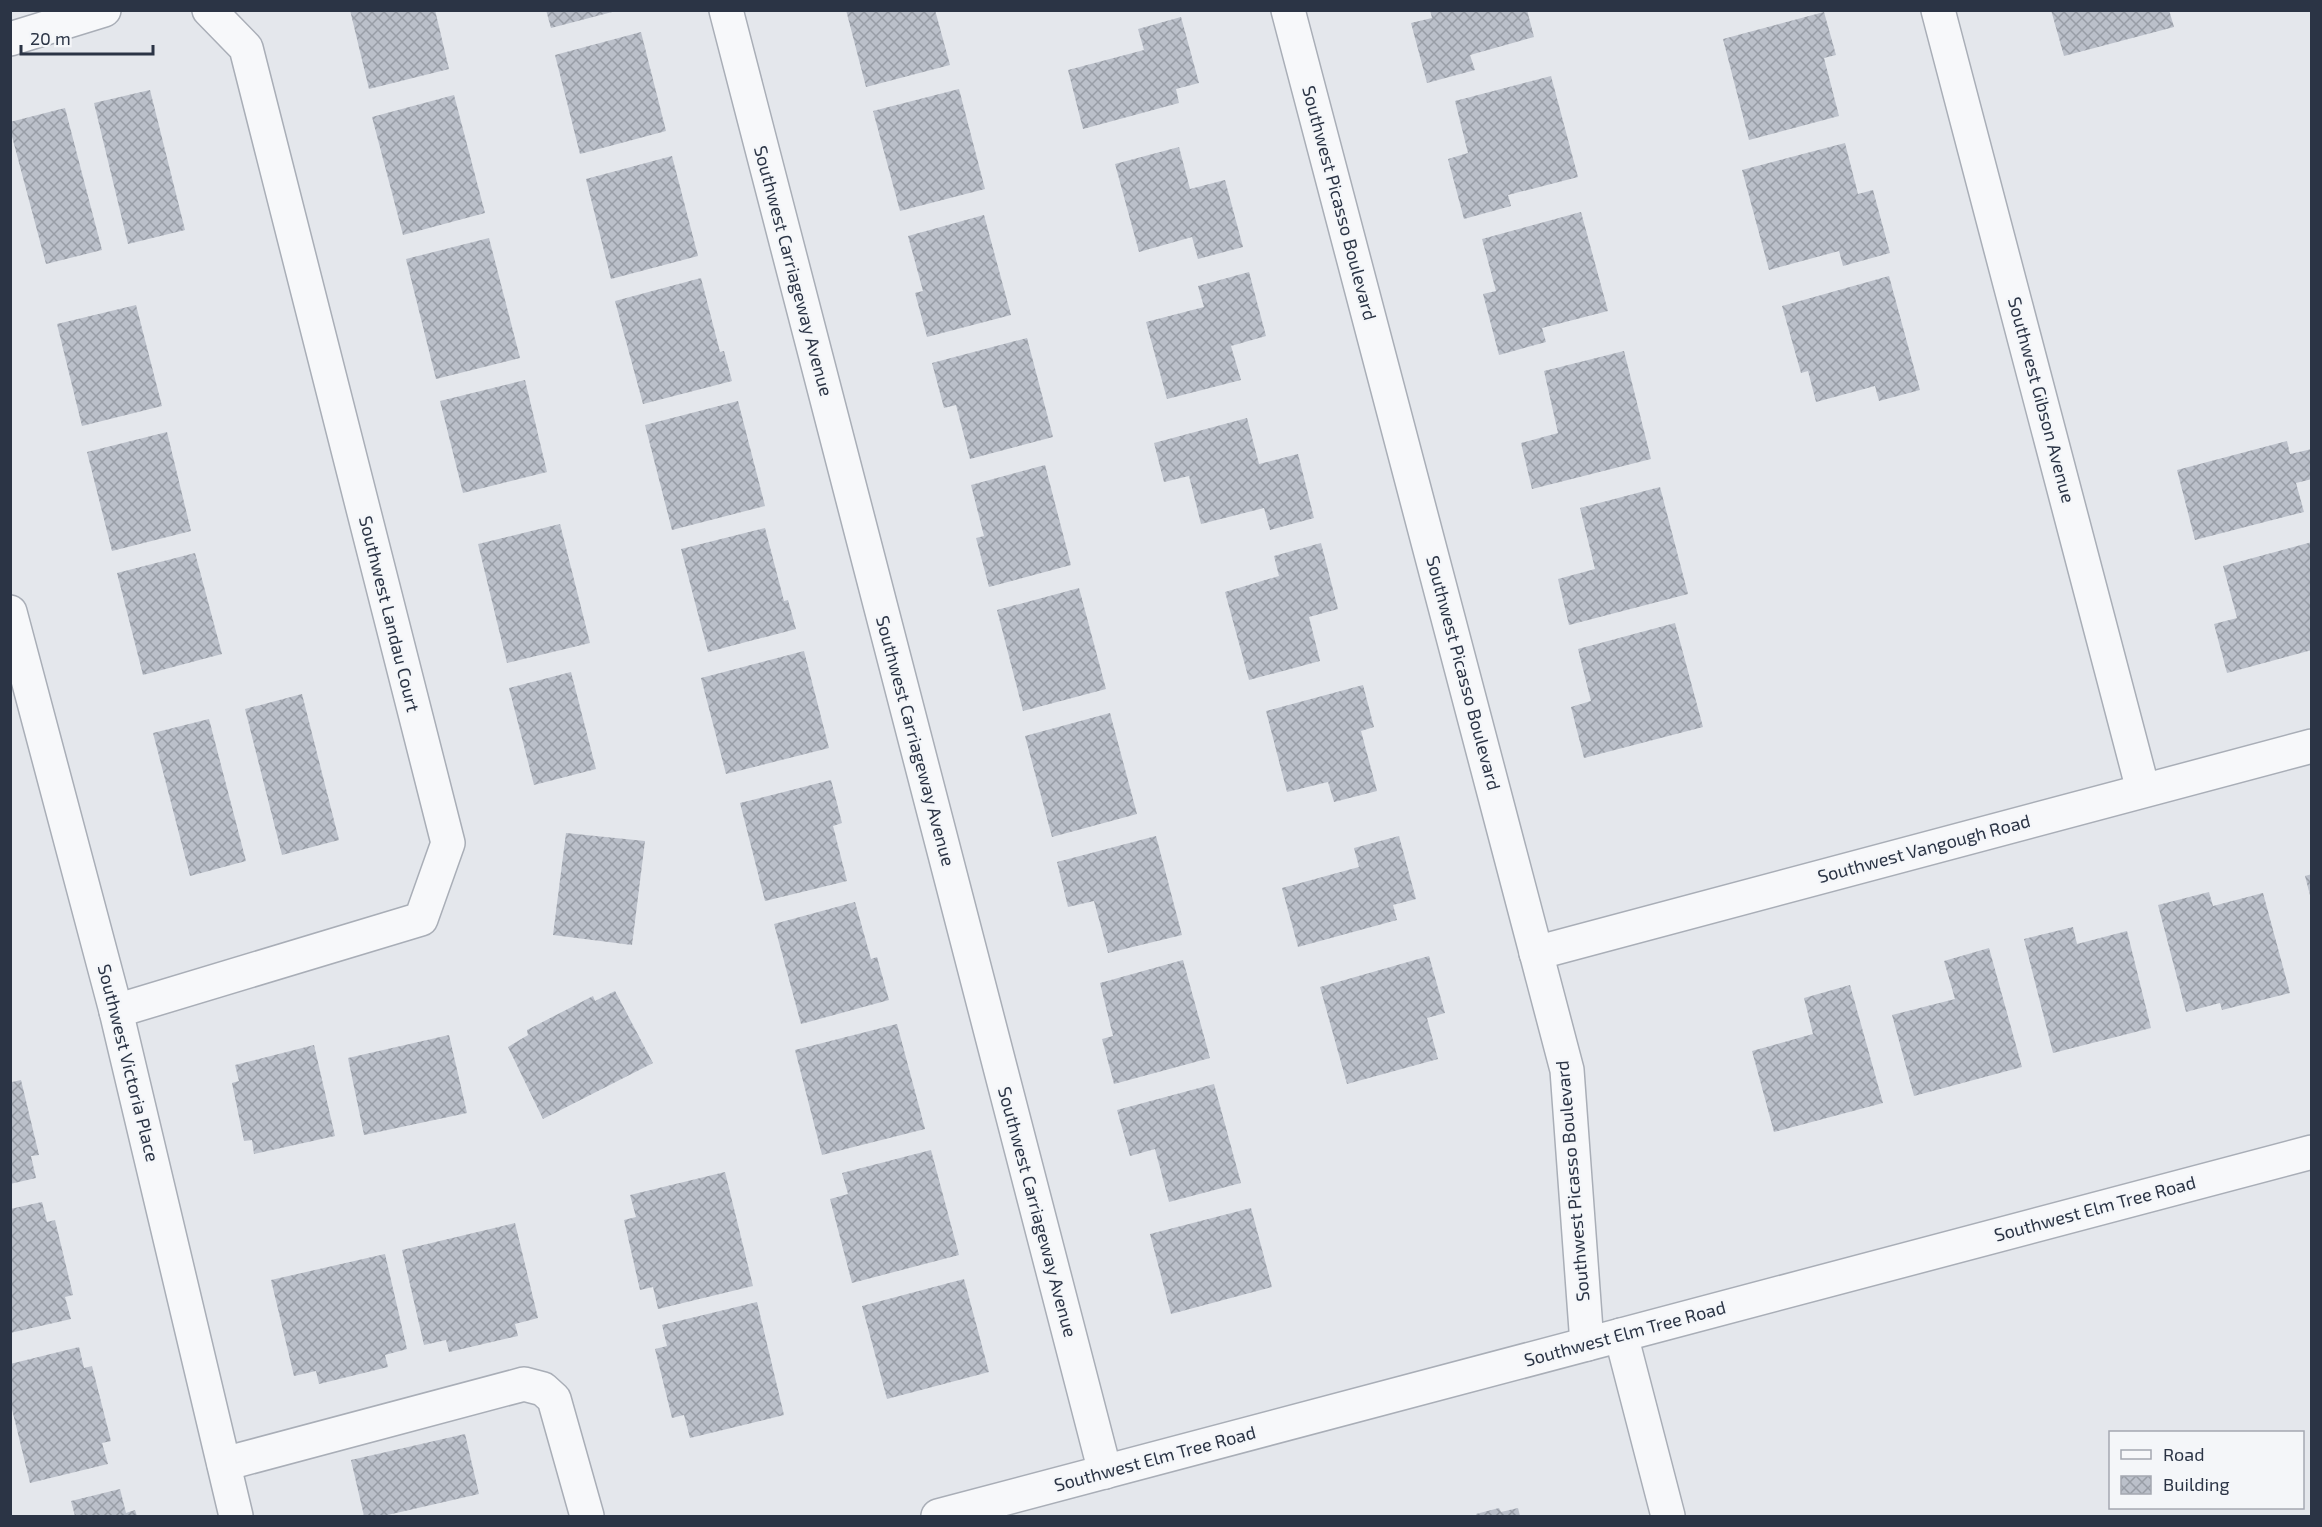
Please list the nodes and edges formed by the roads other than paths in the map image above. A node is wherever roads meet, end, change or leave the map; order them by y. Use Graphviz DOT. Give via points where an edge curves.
graph roads {
  1 [pos="104,10"];
  2 [pos="209,10"];
  3 [pos="726,10"];
  4 [pos="1288,10"];
  5 [pos="1938,10"];
  6 [pos="10,39"];
  7 [pos="10,612"];
  8 [pos="2312,746"];
  9 [pos="2143,790"];
  10 [pos="1536,953"];
  11 [pos="116,1011"];
  12 [pos="2312,1152"];
  13 [pos="1621,1335"];
  14 [pos="1587,1344"];
  15 [pos="224,1464"];
  16 [pos="1105,1472"];
  17 [pos="236,1516"];
  18 [pos="587,1516"];
  19 [pos="938,1516"];
  20 [pos="1668,1516"];
  1 -- 6 [label="street"];
  2 -- 11 [label="street, Southwest Landau Court" via="246,48 448,843 421,919"];
  3 -- 16 [label="street, Southwest Carriageway Avenue"];
  4 -- 10 [label="street, Southwest Picasso Boulevard"];
  5 -- 9 [label="street, Southwest Gibson Avenue"];
  7 -- 11 [label="street, Southwest Victoria Place"];
  8 -- 9 [label="street, Southwest Vangough Road"];
  9 -- 10 [label="street, Southwest Vangough Road"];
  10 -- 14 [label="street, Southwest Picasso Boulevard" via="1567,1071"];
  11 -- 15 [label="street, Southwest Victoria Place"];
  12 -- 13 [label="street, Southwest Elm Tree Road"];
  13 -- 14 [label="street, Southwest Elm Tree Road"];
  13 -- 20 [label="street"];
  14 -- 16 [label="street, Southwest Elm Tree Road"];
  15 -- 17 [label="street, Southwest Victoria Place"];
  15 -- 18 [label="street" via="524,1384 543,1389 554,1399"];
  16 -- 19 [label="street, Southwest Elm Tree Road"];
}
